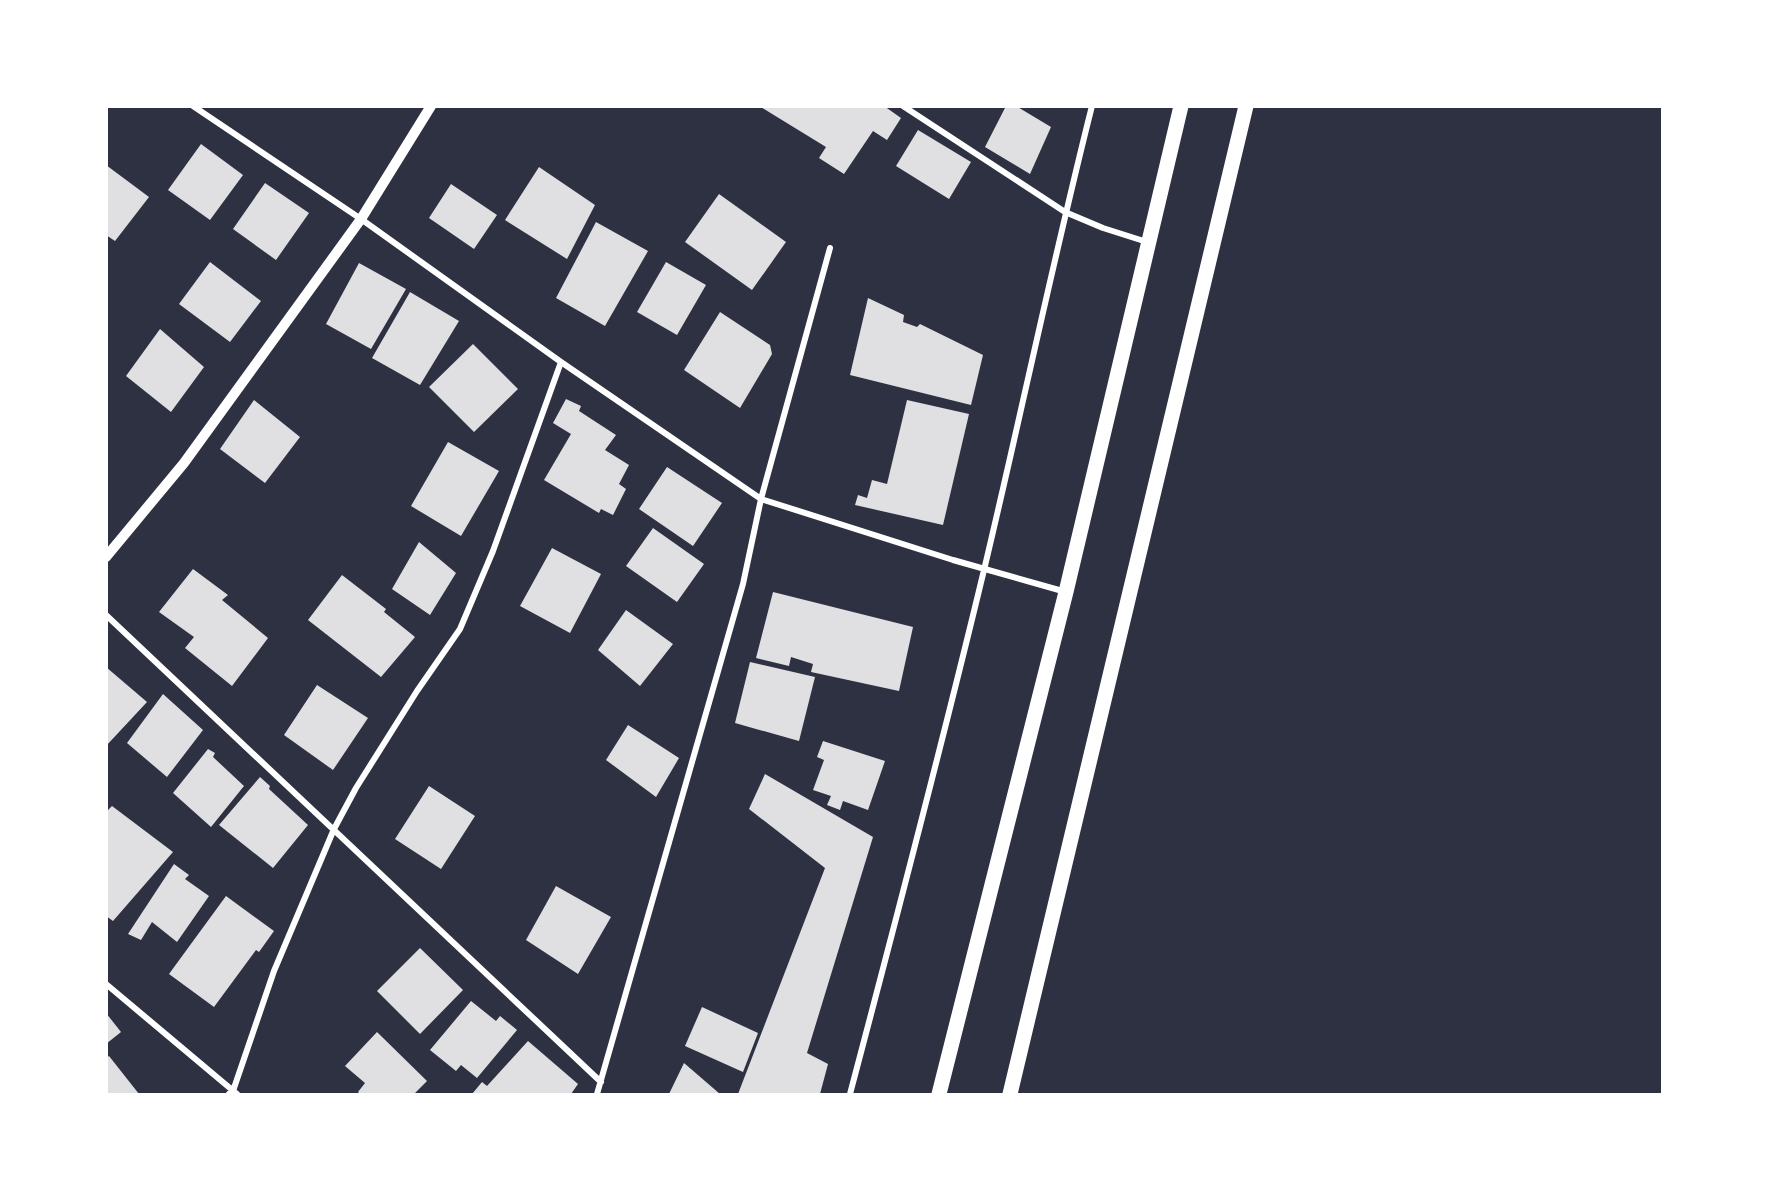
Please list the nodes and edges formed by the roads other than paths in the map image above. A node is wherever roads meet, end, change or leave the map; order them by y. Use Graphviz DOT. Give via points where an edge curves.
graph roads {
  1 [pos="193,106"];
  2 [pos="431,106"];
  3 [pos="903,106"];
  4 [pos="1092,106"];
  5 [pos="1181,106"];
  6 [pos="1246,106"];
  7 [pos="1065,212"];
  8 [pos="361,219"];
  9 [pos="1149,243"];
  10 [pos="830,248"];
  11 [pos="561,362"];
  12 [pos="761,499"];
  13 [pos="106,556"];
  14 [pos="985,569"];
  15 [pos="1066,592"];
  16 [pos="106,615"];
  17 [pos="334,829"];
  18 [pos="106,984"];
  19 [pos="601,1082"];
  20 [pos="233,1093"];
  21 [pos="597,1095"];
  22 [pos="850,1095"];
  23 [pos="939,1095"];
  24 [pos="1010,1095"];
  1 -- 8 [label="street"];
  2 -- 8 [label="street"];
  3 -- 7 [label="street"];
  4 -- 7 [label="street"];
  5 -- 9 [label="main road"];
  6 -- 24 [label="main road"];
  7 -- 9 [label="street"];
  7 -- 14 [label="street"];
  8 -- 11 [label="street"];
  8 -- 13 [label="street" via="184,463"];
  9 -- 15 [label="main road"];
  10 -- 12 [label="street"];
  11 -- 12 [label="street"];
  11 -- 17 [label="street" via="493,551 460,629 417,690"];
  12 -- 14 [label="street"];
  12 -- 19 [label="street" via="743,584"];
  14 -- 15 [label="street"];
  14 -- 22 [label="street"];
  15 -- 23 [label="main road"];
  16 -- 17 [label="street"];
  17 -- 19 [label="street"];
  17 -- 20 [label="street" via="274,971"];
  18 -- 20 [label="street"];
  19 -- 21 [label="street"];
}
